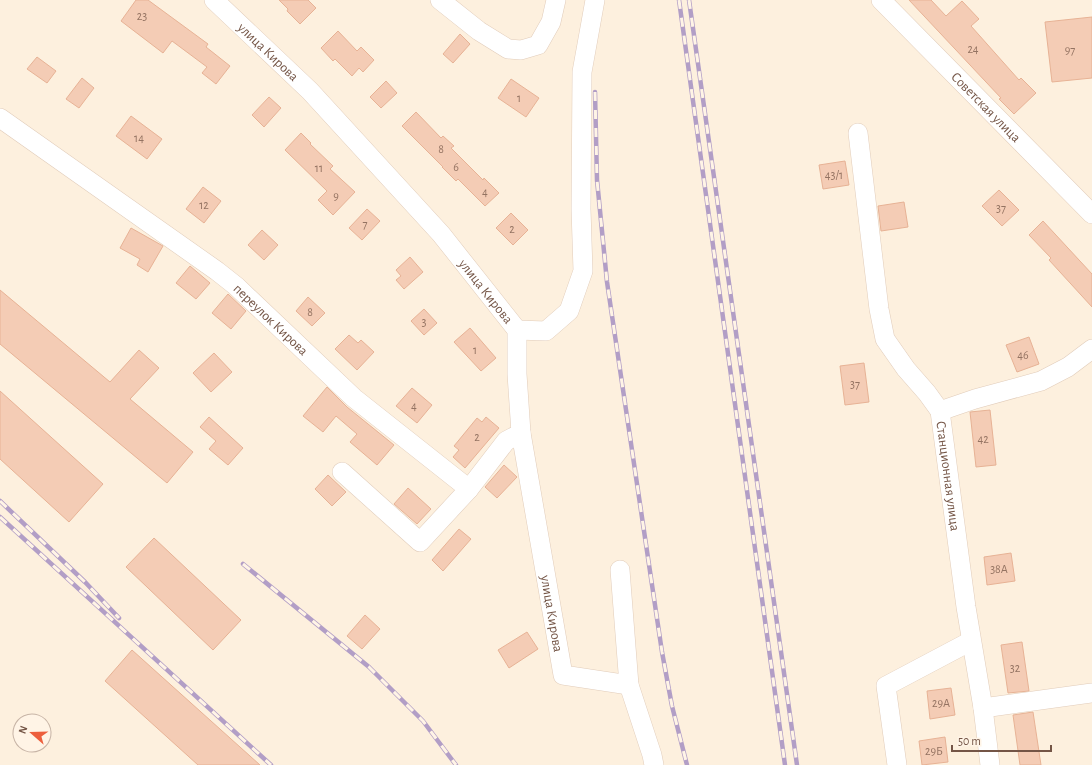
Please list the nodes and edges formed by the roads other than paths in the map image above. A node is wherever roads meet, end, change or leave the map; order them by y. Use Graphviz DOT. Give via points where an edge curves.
graph roads {
  1 [pos="214,0"];
  2 [pos="440,0"];
  3 [pos="556,0"];
  4 [pos="595,0"];
  5 [pos="881,0"];
  6 [pos="0,118"];
  7 [pos="858,133"];
  8 [pos="1092,214"];
  9 [pos="517,330"];
  10 [pos="1092,349"];
  11 [pos="940,411"];
  12 [pos="521,433"];
  13 [pos="342,472"];
  14 [pos="469,488"];
  15 [pos="620,570"];
  16 [pos="971,641"];
  17 [pos="629,685"];
  18 [pos="1092,693"];
  19 [pos="983,708"];
  20 [pos="654,765"];
  21 [pos="897,765"];
  22 [pos="990,765"];
  1 -- 9 [label="street, улица Кирова" via="315,96 441,234"];
  2 -- 3 [label="street" via="479,32 508,49 522,50 538,45 551,22"];
  4 -- 9 [label="street" via="582,72 583,271 569,311 546,331"];
  5 -- 8 [label="street, Советская улица"];
  6 -- 14 [label="street, переулок Кирова" via="218,271 354,398"];
  7 -- 11 [label="street, Станционная улица" via="878,302 885,339 906,370"];
  9 -- 12 [label="street, улица Кирова"];
  10 -- 11 [label="street" via="1068,367 1041,381"];
  11 -- 16 [label="street, Станционная улица"];
  12 -- 14 [label="street" via="506,441"];
  12 -- 17 [label="street, улица Кирова" via="563,675"];
  13 -- 14 [label="street" via="420,542"];
  15 -- 17 [label="street"];
  16 -- 19 [label="street, Станционная улица"];
  16 -- 21 [label="street" via="886,686"];
  17 -- 20 [label="street"];
  18 -- 19 [label="street"];
  19 -- 22 [label="street, Станционная улица"];
}
